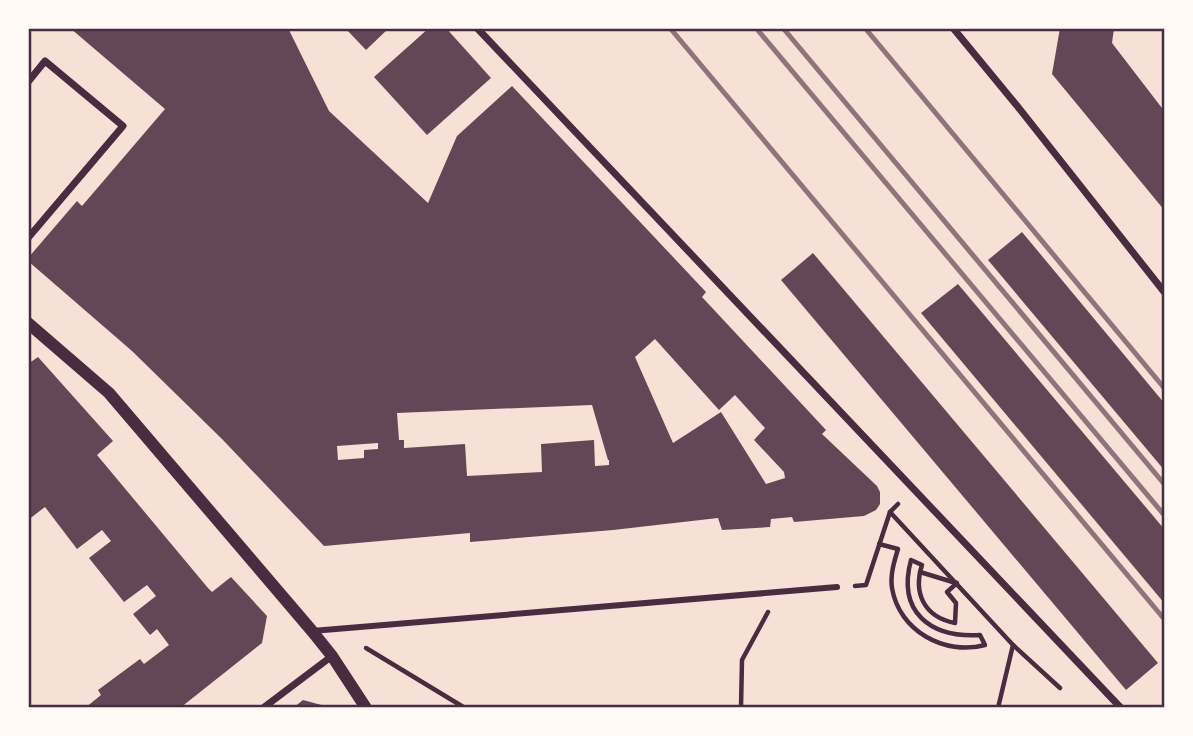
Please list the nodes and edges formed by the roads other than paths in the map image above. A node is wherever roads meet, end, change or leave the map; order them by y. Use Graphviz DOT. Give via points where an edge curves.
graph roads {
  1 [pos="477,28"];
  2 [pos="953,28"];
  3 [pos="28,82"];
  4 [pos="28,238"];
  5 [pos="1165,293"];
  6 [pos="28,323"];
  7 [pos="837,587"];
  8 [pos="312,631"];
  9 [pos="332,656"];
  10 [pos="263,708"];
  11 [pos="366,708"];
  12 [pos="1121,708"];
  1 -- 12 [label="street"];
  2 -- 5 [label="street"];
  3 -- 4 [label="street" via="45,61 123,126"];
  6 -- 8 [label="street" via="109,393"];
  7 -- 8 [label="street"];
  8 -- 9 [label="street"];
  9 -- 10 [label="street"];
  9 -- 11 [label="street"];
}
